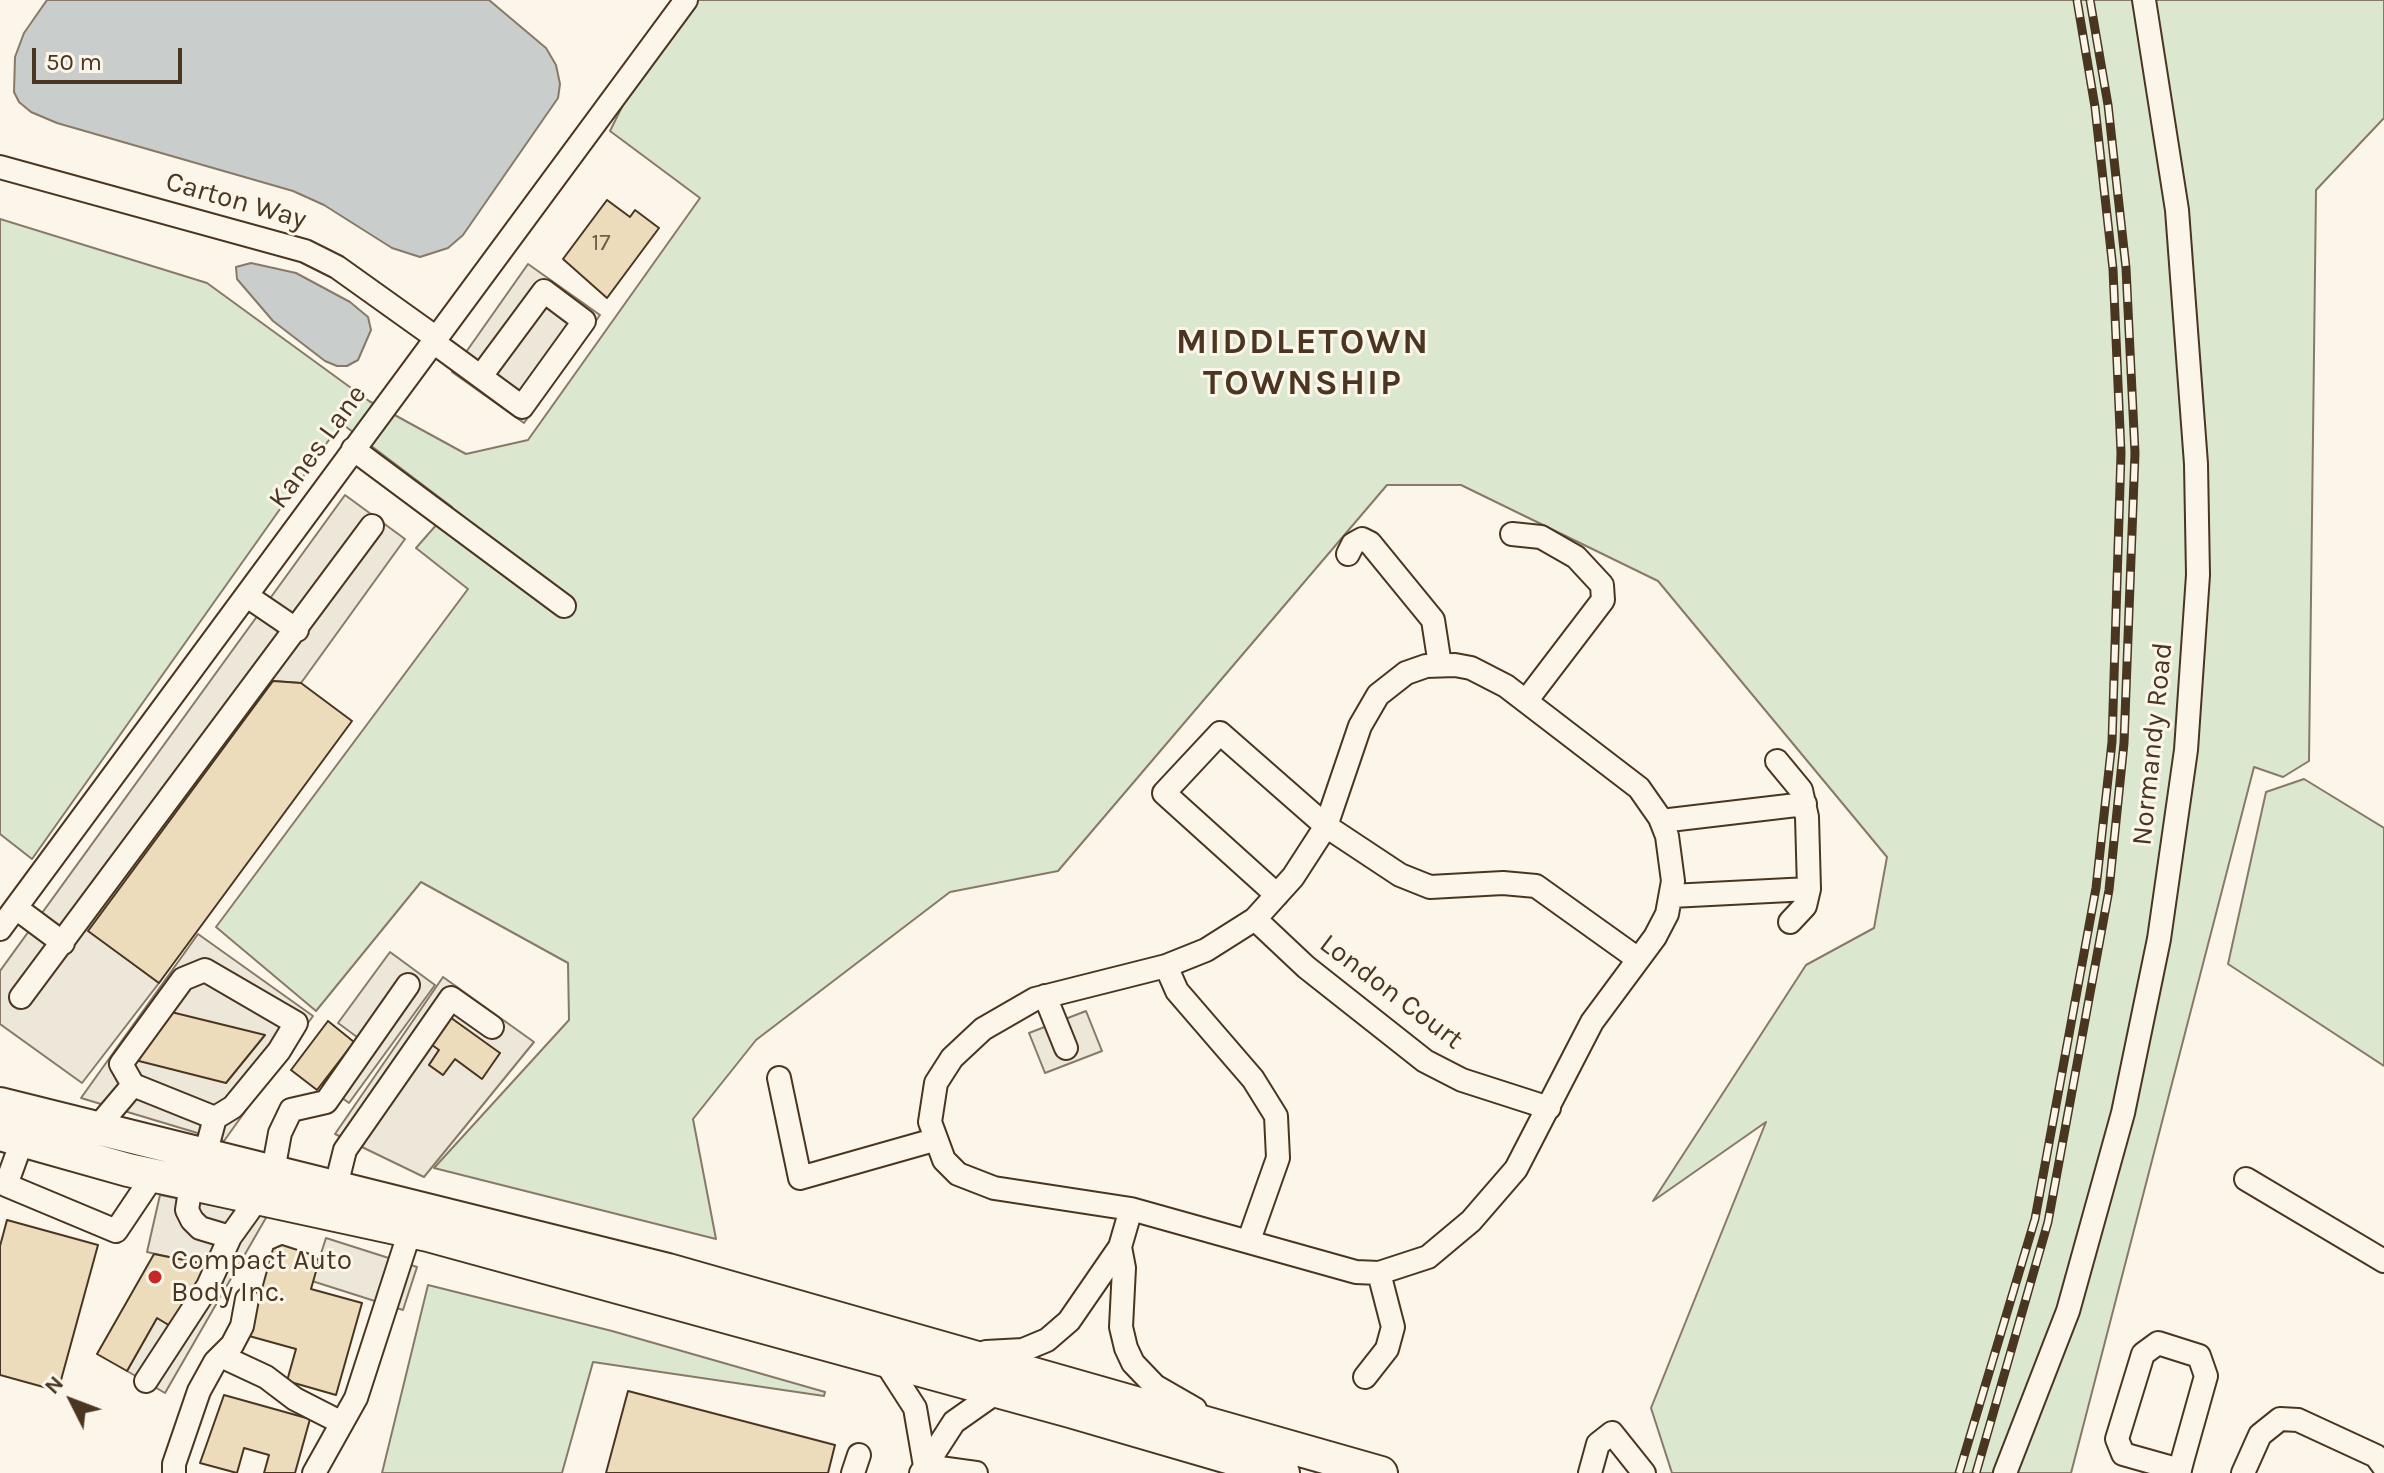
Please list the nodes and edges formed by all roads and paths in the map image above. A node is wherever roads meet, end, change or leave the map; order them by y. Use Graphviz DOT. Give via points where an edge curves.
graph roads {
  1 [pos="686,0"];
  2 [pos="2144,0"];
  3 [pos="0,167"];
  4 [pos="434,339"];
  5 [pos="481,376"];
  6 [pos="353,449"];
  7 [pos="372,526"];
  8 [pos="1512,534"];
  9 [pos="1348,554"];
  10 [pos="247,596"];
  11 [pos="564,606"];
  12 [pos="297,630"];
  13 [pos="1440,665"];
  14 [pos="1526,701"];
  15 [pos="1777,761"];
  16 [pos="1805,804"];
  17 [pos="1661,821"];
  18 [pos="1326,826"];
  19 [pos="1809,889"];
  20 [pos="1277,895"];
  21 [pos="1671,896"];
  22 [pos="16,908"];
  23 [pos="1255,919"];
  24 [pos="1790,922"];
  25 [pos="0,929"];
  26 [pos="63,943"];
  27 [pos="1638,959"];
  28 [pos="1166,966"];
  29 [pos="408,985"];
  30 [pos="1045,996"];
  31 [pos="21,997"];
  32 [pos="492,1027"];
  33 [pos="1066,1048"];
  34 [pos="779,1078"];
  35 [pos="133,1085"];
  36 [pos="0,1104"];
  37 [pos="1549,1108"];
  38 [pos="215,1118"];
  39 [pos="95,1130"];
  40 [pos="11,1138"];
  41 [pos="934,1140"];
  42 [pos="198,1170"];
  43 [pos="153,1176"];
  44 [pos="2246,1179"];
  45 [pos="266,1185"];
  46 [pos="336,1186"];
  47 [pos="1131,1209"];
  48 [pos="410,1231"];
  49 [pos="230,1237"];
  50 [pos="1249,1240"];
  51 [pos="1120,1247"];
  52 [pos="2384,1261"];
  53 [pos="1379,1273"];
  54 [pos="247,1299"];
  55 [pos="933,1346"];
  56 [pos="221,1356"];
  57 [pos="884,1360"];
  58 [pos="1365,1377"];
  59 [pos="146,1381"];
  60 [pos="998,1391"];
  61 [pos="342,1423"];
  62 [pos="1257,1438"];
  63 [pos="1206,1451"];
  64 [pos="2384,1467"];
  65 [pos="923,1470"];
  66 [pos="2180,1472"];
  67 [pos="174,1473"];
  68 [pos="314,1473"];
  69 [pos="976,1473"];
  70 [pos="1250,1473"];
  71 [pos="1283,1473"];
  72 [pos="1381,1473"];
  73 [pos="1590,1473"];
  74 [pos="1644,1473"];
  75 [pos="2005,1473"];
  76 [pos="2243,1473"];
  1 -- 4 [label="street, Kanes Lane"];
  2 -- 75 [label="street, Normandy Road" via="2177,210 2195,434 2198,575 2186,750 2159,939 2123,1113 2068,1311"];
  3 -- 4 [label="street, Carton Way" via="305,251 337,267"];
  4 -- 5 [label="street, Carton Way"];
  4 -- 6 [label="street, Kanes Lane"];
  5 -- 5 [label="street, Carton Way" via="522,407 584,321 544,291"];
  6 -- 10 [label="street, Kanes Lane"];
  6 -- 11 [label="street"];
  7 -- 12 [label="street"];
  8 -- 14 [label="street" via="1541,537 1576,557 1602,585 1603,600"];
  9 -- 13 [label="street" via="1362,539 1370,543 1433,620"];
  10 -- 12 [label="street"];
  10 -- 22 [label="street, Kanes Lane"];
  12 -- 26 [label="street"];
  13 -- 14 [label="street" via="1471,668"];
  13 -- 18 [label="street" via="1406,673 1378,695 1360,726"];
  14 -- 17 [label="street" via="1639,788"];
  15 -- 16 [label="street" via="1801,790"];
  16 -- 17 [label="street"];
  16 -- 19 [label="street"];
  17 -- 21 [label="street" via="1671,856"];
  18 -- 20 [label="street"];
  18 -- 20 [label="street" via="1220,733 1164,793"];
  18 -- 27 [label="street" via="1400,875 1430,887 1536,886"];
  19 -- 21 [label="street"];
  19 -- 24 [label="street" via="1805,906"];
  20 -- 23 [label="street"];
  21 -- 27 [label="street" via="1655,937"];
  22 -- 25 [label="street, Kanes Lane"];
  22 -- 26 [label="street"];
  23 -- 28 [label="street" via="1206,950"];
  23 -- 37 [label="street, London Court" via="1306,967 1425,1061 1462,1080"];
  26 -- 31 [label="street"];
  27 -- 37 [label="street" via="1592,1022"];
  28 -- 30 [label="street"];
  28 -- 50 [label="street" via="1177,991 1253,1079 1276,1116 1278,1158"];
  29 -- 45 [label="street" via="326,1102 291,1110"];
  30 -- 33 [label="street"];
  30 -- 41 [label="street" via="983,1029 942,1070 930,1104"];
  32 -- 46 [label="street" via="451,998 345,1150"];
  34 -- 41 [label="street" via="800,1178"];
  35 -- 38 [label="street"];
  35 -- 38 [label="street" via="121,1064 183,979 205,970 296,1023 233,1107"];
  35 -- 39 [label="street"];
  36 -- 39 [label="highway"];
  37 -- 53 [label="street" via="1516,1169 1471,1221 1428,1257"];
  38 -- 42 [label="street"];
  39 -- 42 [label="highway"];
  40 -- 43 [label="highway"];
  40 -- 43 [label="street" via="6,1185 116,1231"];
  41 -- 47 [label="street" via="944,1160 973,1183"];
  42 -- 43 [label="highway"];
  42 -- 45 [label="highway"];
  42 -- 49 [label="street" via="187,1210 200,1228"];
  44 -- 52 [label="street"];
  45 -- 46 [label="highway"];
  45 -- 48 [label="highway"];
  45 -- 49 [label="street"];
  46 -- 55 [label="highway" via="668,1270"];
  47 -- 50 [label="street"];
  47 -- 51 [label="street"];
  48 -- 57 [label="highway"];
  48 -- 61 [label="street" via="356,1398"];
  49 -- 59 [label="street" via="208,1286"];
  50 -- 53 [label="street" via="1333,1267"];
  51 -- 55 [label="street" via="1088,1300 1047,1340 1004,1353"];
  51 -- 62 [label="street" via="1121,1327 1133,1363 1170,1398"];
  53 -- 58 [label="street" via="1393,1327 1387,1349"];
  54 -- 56 [label="street" via="242,1326"];
  55 -- 62 [label="highway"];
  56 -- 61 [label="street"];
  56 -- 67 [label="street" via="199,1391"];
  57 -- 60 [label="highway"];
  57 -- 65 [label="street" via="915,1408"];
  60 -- 63 [label="highway"];
  60 -- 65 [label="street" via="954,1422"];
  61 -- 68 [label="street"];
  62 -- 72 [label="highway"];
  63 -- 70 [label="highway"];
  63 -- 71 [label="highway"];
  64 -- 76 [label="street" via="2376,1456 2298,1420 2280,1419 2260,1435"];
  65 -- 69 [label="street"];
  66 -- 66 [label="street" via="2206,1376 2199,1356 2158,1343 2143,1354 2117,1439 2123,1454"];
  73 -- 74 [label="street" via="1598,1444 1612,1433"];
}
